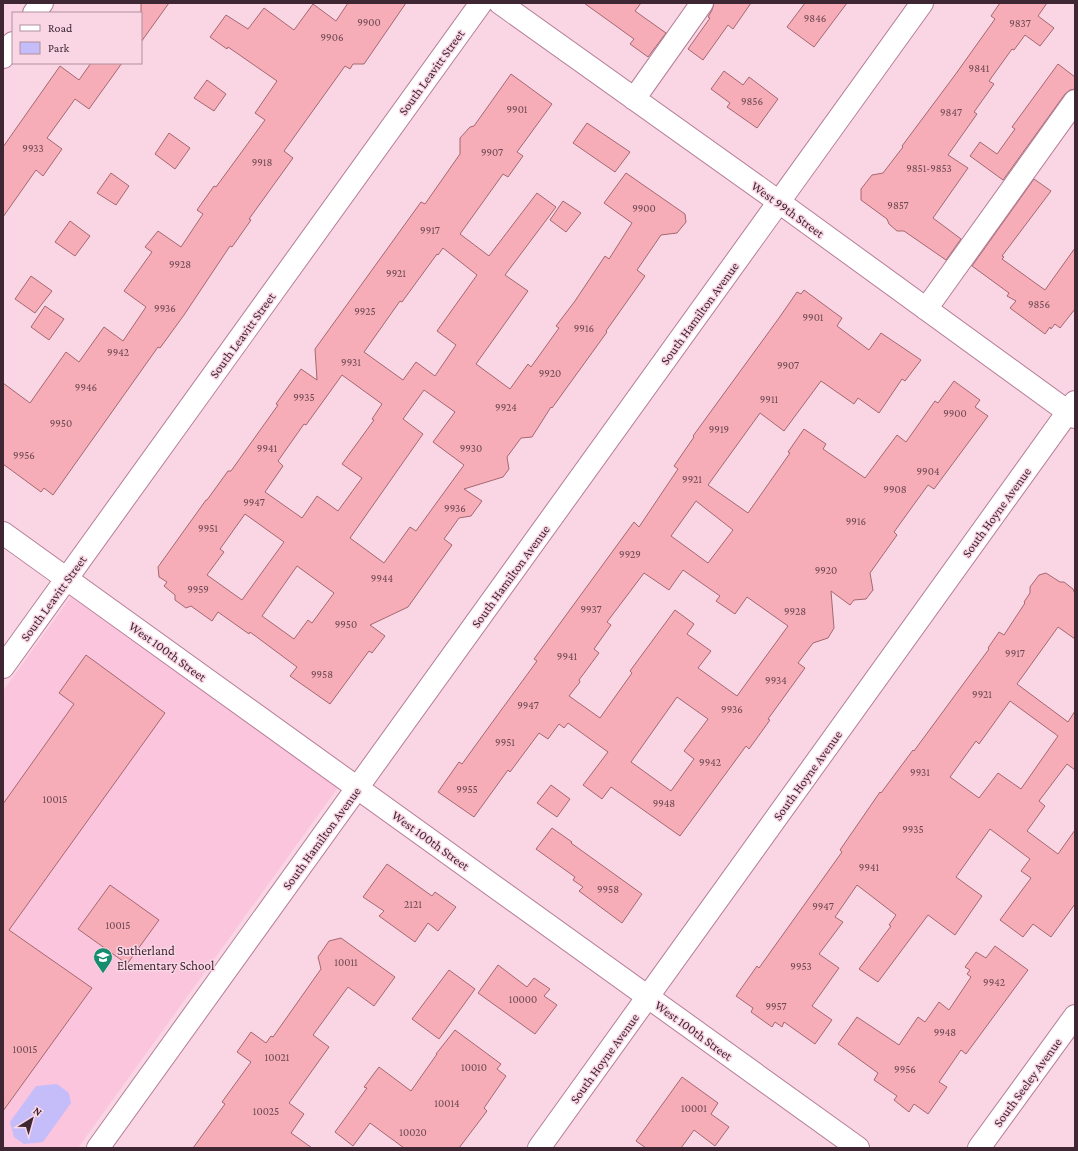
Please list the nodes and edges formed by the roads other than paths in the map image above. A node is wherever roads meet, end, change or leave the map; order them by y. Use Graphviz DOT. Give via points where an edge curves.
graph roads {
  1 [pos="42,3"];
  2 [pos="481,3"];
  3 [pos="500,3"];
  4 [pos="702,3"];
  5 [pos="922,3"];
  6 [pos="35,12"];
  7 [pos="12,44"];
  8 [pos="3,57"];
  9 [pos="634,99"];
  10 [pos="1075,101"];
  11 [pos="779,202"];
  12 [pos="926,309"];
  13 [pos="1073,411"];
  14 [pos="3,533"];
  15 [pos="67,578"];
  16 [pos="3,667"];
  17 [pos="357,788"];
  18 [pos="648,997"];
  19 [pos="1075,1016"];
  20 [pos="98,1148"];
  21 [pos="539,1148"];
  22 [pos="858,1148"];
  23 [pos="979,1148"];
  1 -- 6 [label="street"];
  2 -- 15 [label="street, South Leavitt Street"];
  3 -- 9 [label="street, West 99th Street"];
  4 -- 9 [label="street"];
  5 -- 11 [label="street, South Hamilton Avenue"];
  7 -- 8 [label="street"];
  9 -- 11 [label="street, West 99th Street"];
  10 -- 12 [label="street"];
  11 -- 12 [label="street, West 99th Street"];
  11 -- 17 [label="street, South Hamilton Avenue"];
  12 -- 13 [label="street, West 99th Street"];
  13 -- 18 [label="street, South Hoyne Avenue"];
  14 -- 15 [label="street, West 100th Street"];
  15 -- 16 [label="street, South Leavitt Street"];
  15 -- 17 [label="street, West 100th Street"];
  17 -- 18 [label="street, West 100th Street"];
  17 -- 20 [label="street, South Hamilton Avenue"];
  18 -- 21 [label="street, South Hoyne Avenue"];
  18 -- 22 [label="street, West 100th Street"];
  19 -- 23 [label="street, South Seeley Avenue"];
}
